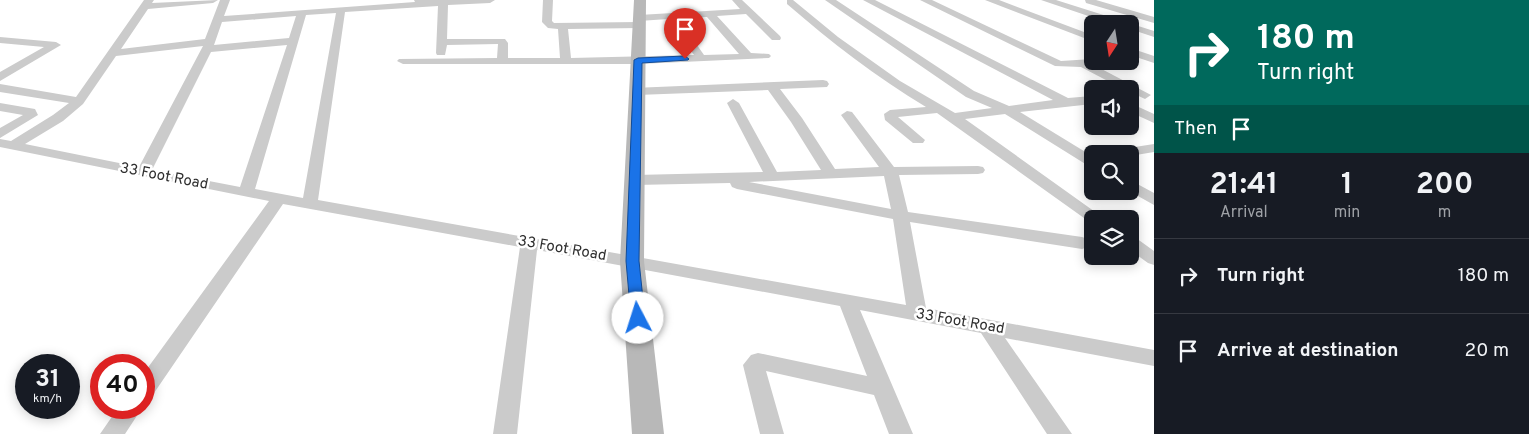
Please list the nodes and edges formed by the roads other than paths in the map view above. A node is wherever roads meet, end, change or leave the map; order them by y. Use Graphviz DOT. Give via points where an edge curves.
graph roads {
  1 [pos="213,0"];
  2 [pos="225,0"];
  3 [pos="490,0"];
  4 [pos="548,0"];
  5 [pos="737,0"];
  6 [pos="830,0"];
  7 [pos="868,0"];
  8 [pos="925,0"];
  9 [pos="990,0"];
  10 [pos="1046,0"];
  11 [pos="1085,0"];
  12 [pos="420,2"];
  13 [pos="790,2"];
  14 [pos="147,3"];
  15 [pos="443,3"];
  16 [pos="341,10"];
  17 [pos="1118,10"];
  18 [pos="749,11"];
  19 [pos="302,13"];
  20 [pos="1154,13"];
  21 [pos="640,14"];
  22 [pos="710,14"];
  23 [pos="1096,14"];
  24 [pos="671,16"];
  25 [pos="1149,18"];
  26 [pos="218,19"];
  27 [pos="1052,23"];
  28 [pos="563,26"];
  29 [pos="1139,29"];
  30 [pos="1154,34"];
  31 [pos="1084,35"];
  32 [pos="776,38"];
  33 [pos="0,40"];
  34 [pos="294,41"];
  35 [pos="442,42"];
  36 [pos="209,45"];
  37 [pos="112,53"];
  38 [pos="1139,55"];
  39 [pos="747,56"];
  40 [pos="764,56"];
  41 [pos="701,58"];
  42 [pos="638,60"];
  43 [pos="1154,60"];
  44 [pos="403,61"];
  45 [pos="437,61"];
  46 [pos="502,61"];
  47 [pos="566,61"];
  48 [pos="1083,64"];
  49 [pos="0,77"];
  50 [pos="823,84"];
  51 [pos="771,86"];
  52 [pos="0,88"];
  53 [pos="637,91"];
  54 [pos="1150,95"];
  55 [pos="79,101"];
  56 [pos="1084,101"];
  57 [pos="1066,102"];
  58 [pos="733,103"];
  59 [pos="0,107"];
  60 [pos="939,109"];
  61 [pos="1006,109"];
  62 [pos="1139,112"];
  63 [pos="847,115"];
  64 [pos="952,117"];
  65 [pos="1154,119"];
  66 [pos="0,134"];
  67 [pos="918,140"];
  68 [pos="7,144"];
  69 [pos="1154,148"];
  70 [pos="1139,150"];
  71 [pos="1084,157"];
  72 [pos="978,170"];
  73 [pos="890,171"];
  74 [pos="143,173"];
  75 [pos="831,174"];
  76 [pos="772,176"];
  77 [pos="711,179"];
  78 [pos="635,180"];
  79 [pos="1139,191"];
  80 [pos="246,192"];
  81 [pos="279,198"];
  82 [pos="1154,200"];
  83 [pos="310,204"];
  84 [pos="1084,210"];
  85 [pos="900,216"];
  86 [pos="529,243"];
  87 [pos="1082,243"];
  88 [pos="1139,248"];
  89 [pos="1154,259"];
  90 [pos="632,261"];
  91 [pos="847,301"];
  92 [pos="917,314"];
  93 [pos="987,327"];
  94 [pos="1153,359"];
  95 [pos="155,374"];
  96 [pos="881,388"];
  97 [pos="123,419"];
  98 [pos="112,434"];
  99 [pos="505,434"];
  100 [pos="648,434"];
  101 [pos="772,434"];
  102 [pos="901,434"];
  103 [pos="1060,434"];
  1 -- 14 [label="street"];
  2 -- 26 [label="street"];
  3 -- 15 [label="street"];
  4 -- 28 [label="street" via="549,25"];
  5 -- 18 [label="street"];
  6 -- 61 [label="street" via="970,94"];
  7 -- 57 [label="street"];
  8 -- 48 [label="street" via="1059,64"];
  9 -- 27 [label="street"];
  10 -- 23 [label="street"];
  11 -- 17 [label="street"];
  12 -- 15 [label="street"];
  12 -- 16 [label="street"];
  13 -- 60 [label="street" via="896,84"];
  14 -- 37 [label="street"];
  15 -- 35 [label="street"];
  16 -- 19 [label="street"];
  16 -- 83 [label="street"];
  17 -- 23 [label="street"];
  17 -- 25 [label="street"];
  18 -- 22 [label="street"];
  18 -- 32 [label="street"];
  19 -- 26 [label="street"];
  19 -- 34 [label="street"];
  20 -- 25 [label="street"];
  21 -- 24 [label="street"];
  21 -- 28 [label="street"];
  21 -- 42 [label="street"];
  22 -- 24 [label="street"];
  22 -- 39 [label="street"];
  23 -- 27 [label="street"];
  24 -- 41 [label="street"];
  26 -- 36 [label="street"];
  27 -- 31 [label="street"];
  28 -- 47 [label="street"];
  29 -- 30 [label="street"];
  33 -- 49 [label="street" via="56,45"];
  34 -- 36 [label="street"];
  34 -- 80 [label="street"];
  35 -- 45 [label="street"];
  35 -- 46 [label="street" via="501,41"];
  36 -- 37 [label="street"];
  36 -- 74 [label="street"];
  37 -- 55 [label="street"];
  38 -- 43 [label="street"];
  39 -- 40 [label="street"];
  39 -- 41 [label="street"];
  41 -- 42 [label="street"];
  42 -- 47 [label="street"];
  42 -- 53 [label="street"];
  44 -- 45 [label="street"];
  45 -- 46 [label="street"];
  46 -- 47 [label="street"];
  48 -- 54 [label="street"];
  50 -- 51 [label="street"];
  51 -- 53 [label="street"];
  51 -- 75 [label="street"];
  52 -- 55 [label="street"];
  53 -- 78 [label="street"];
  55 -- 68 [label="street" via="58,118"];
  56 -- 57 [label="street"];
  57 -- 61 [label="street"];
  58 -- 76 [label="street"];
  59 -- 66 [label="street" via="32,115"];
  60 -- 64 [label="street"];
  60 -- 67 [label="street" via="890,114"];
  61 -- 64 [label="street"];
  61 -- 71 [label="street"];
  62 -- 65 [label="street"];
  63 -- 73 [label="street"];
  64 -- 84 [label="street"];
  68 -- 74 [label="street, 33 Foot Road"];
  69 -- 70 [label="street"];
  72 -- 73 [label="street"];
  73 -- 75 [label="street"];
  73 -- 85 [label="street"];
  74 -- 80 [label="street, 33 Foot Road"];
  75 -- 76 [label="street"];
  76 -- 77 [label="street"];
  77 -- 78 [label="street"];
  77 -- 85 [label="street"];
  78 -- 90 [label="street"];
  79 -- 82 [label="street"];
  80 -- 81 [label="street, 33 Foot Road"];
  81 -- 83 [label="street, 33 Foot Road"];
  81 -- 95 [label="street"];
  83 -- 86 [label="street, 33 Foot Road"];
  85 -- 87 [label="street"];
  85 -- 92 [label="street"];
  86 -- 90 [label="street, 33 Foot Road"];
  86 -- 99 [label="street"];
  88 -- 89 [label="street"];
  90 -- 91 [label="street, 33 Foot Road"];
  90 -- 100 [label="street"];
  91 -- 92 [label="street, 33 Foot Road"];
  91 -- 96 [label="street"];
  92 -- 93 [label="street, 33 Foot Road"];
  93 -- 94 [label="street, 33 Foot Road"];
  93 -- 103 [label="street"];
  96 -- 101 [label="street" via="758,361 754,365"];
  96 -- 102 [label="street"];
  97 -- 98 [label="street"];
}
